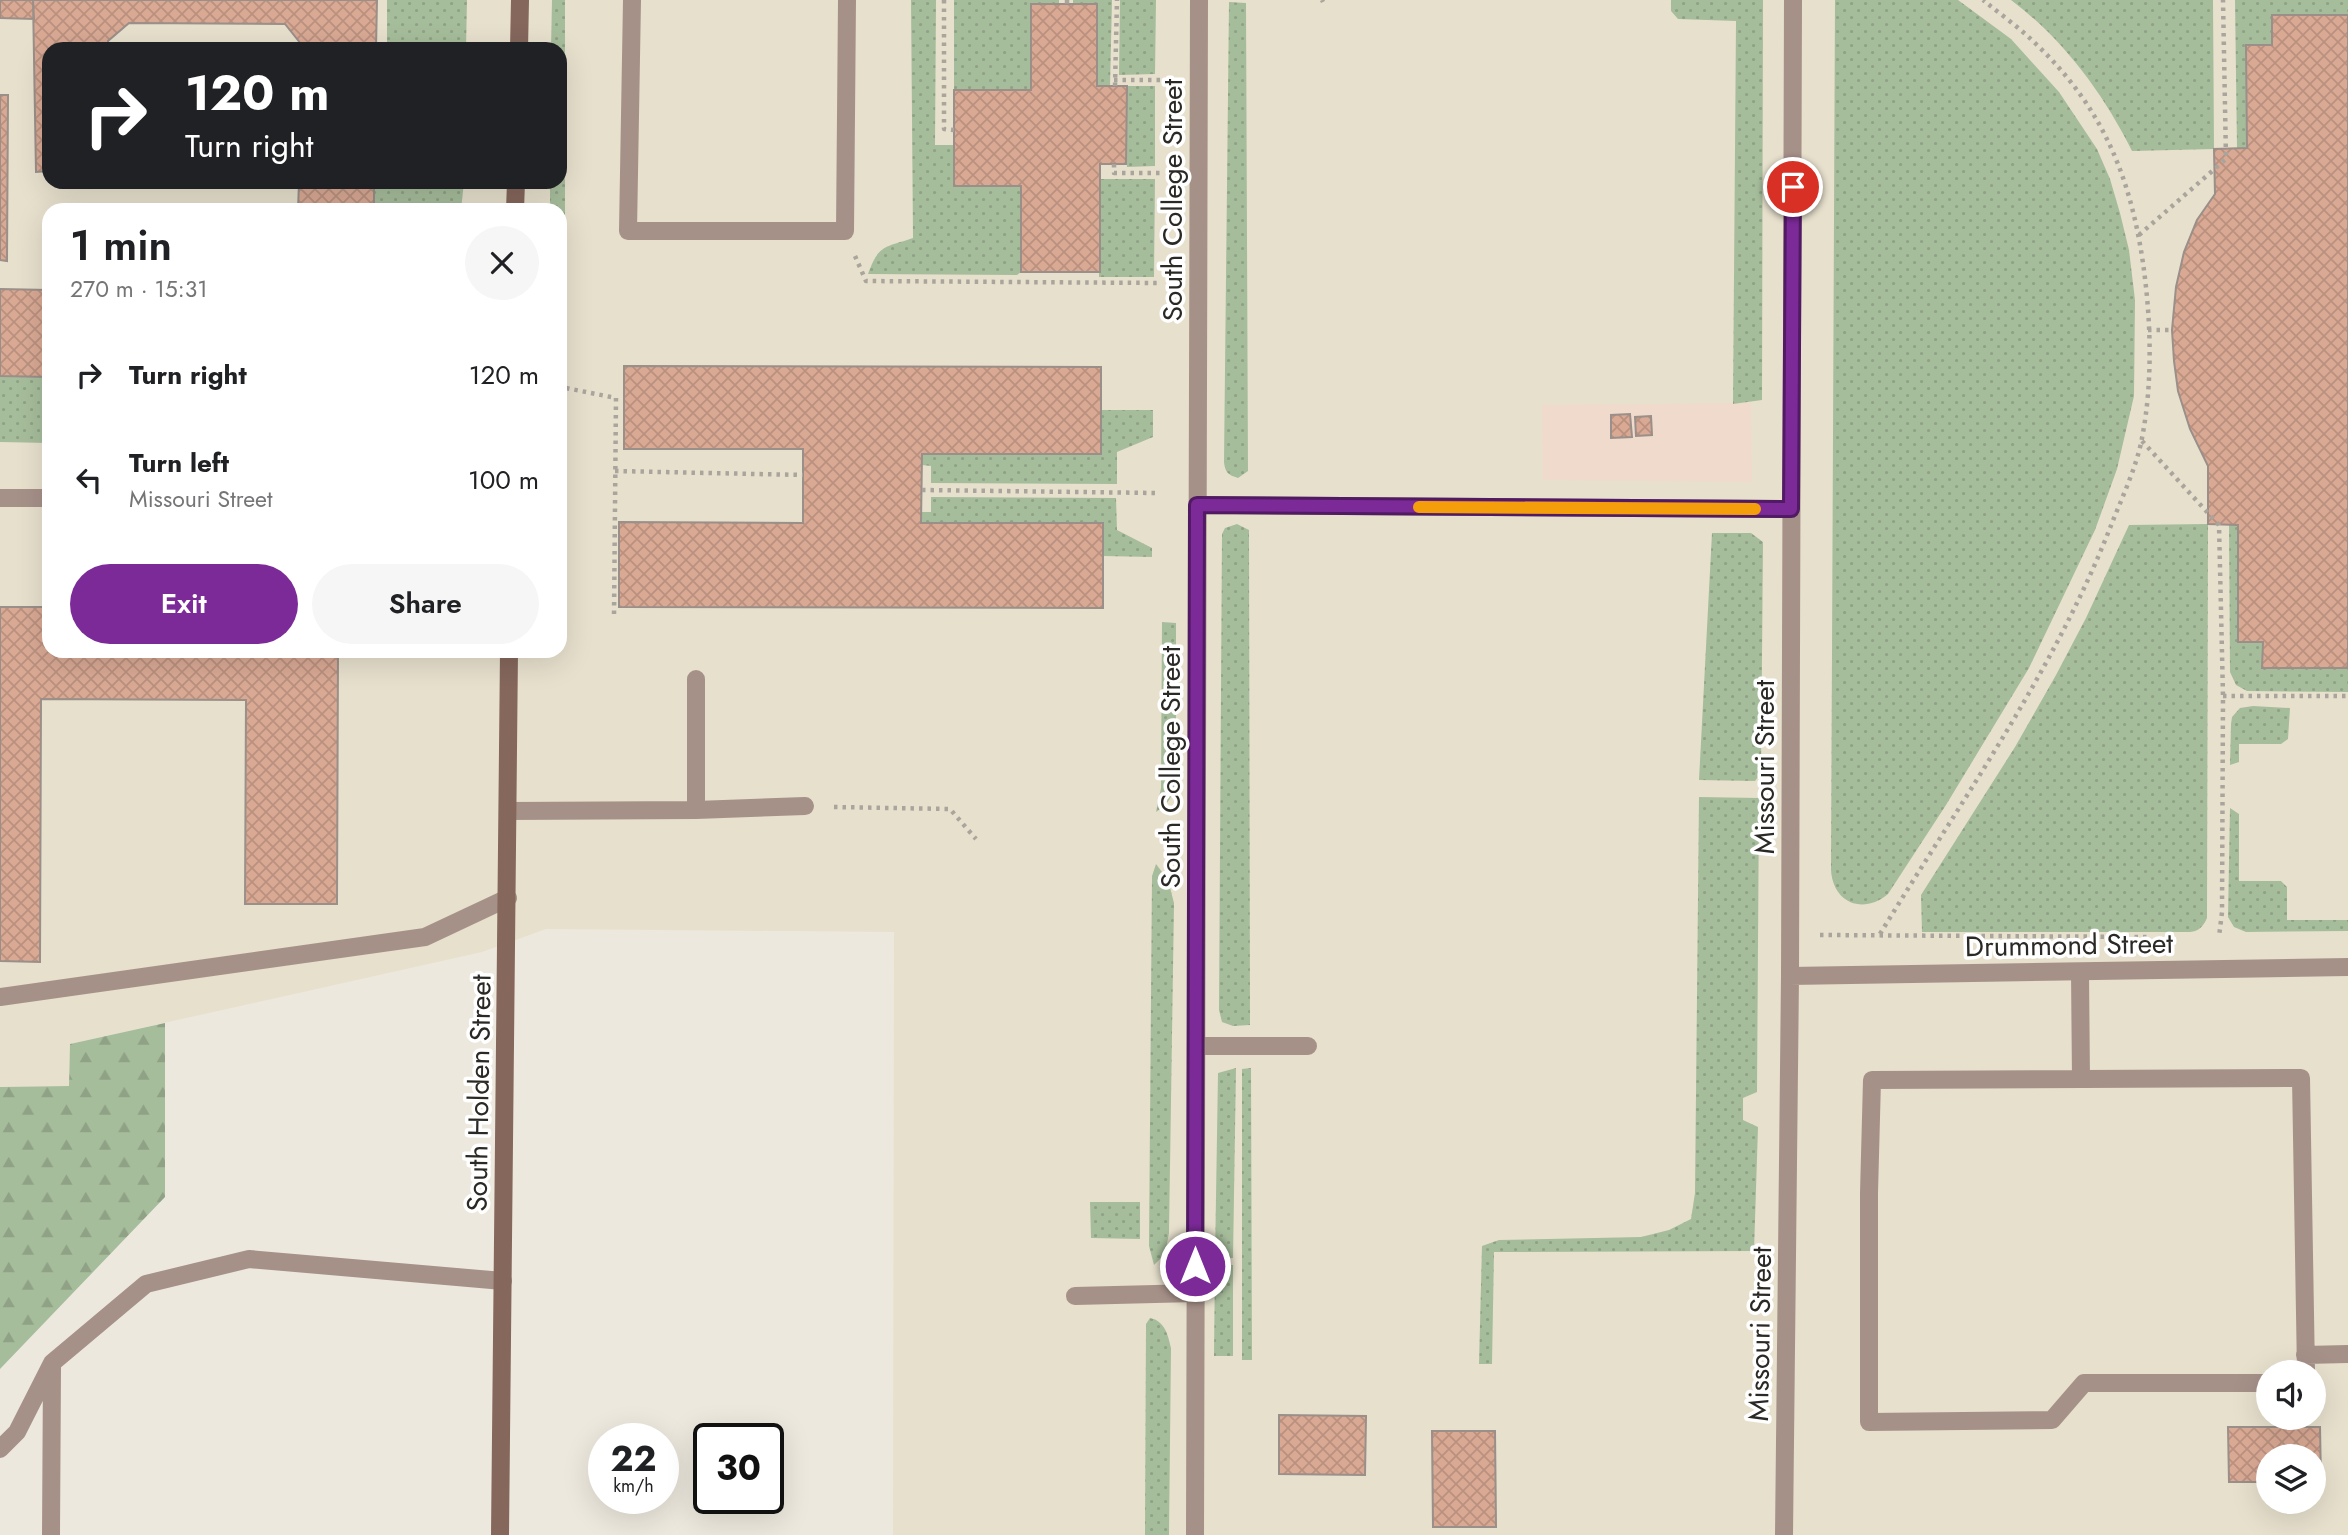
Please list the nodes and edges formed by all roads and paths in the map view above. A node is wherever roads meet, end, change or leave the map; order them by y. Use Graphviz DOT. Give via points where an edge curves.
graph roads {
  1 [pos="520,0"];
  2 [pos="632,0"];
  3 [pos="847,0"];
  4 [pos="944,0"];
  5 [pos="1117,0"];
  6 [pos="1199,0"];
  7 [pos="1793,0"];
  8 [pos="1983,0"];
  9 [pos="2223,0"];
  10 [pos="519,42"];
  11 [pos="1163,80"];
  12 [pos="954,130"];
  13 [pos="1114,164"];
  14 [pos="1161,173"];
  15 [pos="845,231"];
  16 [pos="2139,235"];
  17 [pos="1160,283"];
  18 [pos="2148,330"];
  19 [pos="2172,330"];
  20 [pos="567,388"];
  21 [pos="2142,440"];
  22 [pos="615,471"];
  23 [pos="803,475"];
  24 [pos="922,490"];
  25 [pos="1156,493"];
  26 [pos="0,498"];
  27 [pos="42,498"];
  28 [pos="1197,505"];
  29 [pos="1791,509"];
  30 [pos="614,616"];
  31 [pos="509,658"];
  32 [pos="696,679"];
  33 [pos="2223,696"];
  34 [pos="2348,696"];
  35 [pos="805,806"];
  36 [pos="696,810"];
  37 [pos="509,811"];
  38 [pos="976,839"];
  39 [pos="508,898"];
  40 [pos="1820,935"];
  41 [pos="1880,935"];
  42 [pos="2153,937"];
  43 [pos="2207,937"];
  44 [pos="2348,967"];
  45 [pos="2080,972"];
  46 [pos="1790,976"];
  47 [pos="0,997"];
  48 [pos="1196,1046"];
  49 [pos="1308,1046"];
  50 [pos="2081,1079"];
  51 [pos="503,1281"];
  52 [pos="1195,1293"];
  53 [pos="1075,1296"];
  54 [pos="2348,1354"];
  55 [pos="2305,1360"];
  56 [pos="2319,1360"];
  57 [pos="52,1363"];
  58 [pos="2256,1383"];
  59 [pos="0,1449"];
  60 [pos="51,1535"];
  61 [pos="500,1535"];
  62 [pos="1195,1535"];
  63 [pos="1784,1535"];
  1 -- 10 [label="main road"];
  2 -- 15 [label="street" via="628,231"];
  3 -- 15 [label="street"];
  4 -- 12 [label="path" via="944,129"];
  5 -- 11 [label="path" via="1115,83"];
  6 -- 28 [label="street, South College Street"];
  7 -- 29 [label="street, Missouri Street"];
  8 -- 16 [label="path" via="2035,43 2091,108 2117,159"];
  9 -- 16 [label="path" via="2226,159"];
  13 -- 14 [label="path" via="1114,173"];
  15 -- 17 [label="path" via="866,281"];
  16 -- 18 [label="path"];
  18 -- 19 [label="path"];
  18 -- 21 [label="path"];
  20 -- 22 [label="path" via="616,398"];
  21 -- 33 [label="path" via="2219,525"];
  21 -- 41 [label="path" via="2098,557 2053,652"];
  22 -- 23 [label="path"];
  22 -- 30 [label="path"];
  24 -- 25 [label="path"];
  26 -- 27 [label="street"];
  28 -- 29 [label="street"];
  28 -- 48 [label="street, South College Street"];
  29 -- 46 [label="street, Missouri Street"];
  31 -- 37 [label="main road, South Holden Street"];
  32 -- 36 [label="street"];
  33 -- 34 [label="path"];
  33 -- 43 [label="path" via="2221,937"];
  35 -- 36 [label="street"];
  35 -- 38 [label="path" via="950,809"];
  36 -- 37 [label="street"];
  37 -- 39 [label="main road, South Holden Street"];
  39 -- 47 [label="street" via="425,937"];
  39 -- 51 [label="main road, South Holden Street"];
  40 -- 41 [label="path"];
  41 -- 42 [label="path"];
  44 -- 45 [label="street, Drummond Street"];
  45 -- 46 [label="street, Drummond Street"];
  45 -- 50 [label="street"];
  46 -- 63 [label="street, Missouri Street"];
  48 -- 49 [label="street"];
  48 -- 52 [label="street, South College Street"];
  50 -- 55 [label="street" via="2301,1078"];
  50 -- 58 [label="street" via="1872,1080 1869,1422 2052,1420 2084,1383"];
  51 -- 57 [label="street" via="249,1259 146,1284"];
  51 -- 61 [label="main road, South Holden Street"];
  52 -- 53 [label="street"];
  52 -- 62 [label="street, South College Street"];
  54 -- 56 [label="street"];
  57 -- 59 [label="street" via="17,1432"];
  57 -- 60 [label="street"];
}
